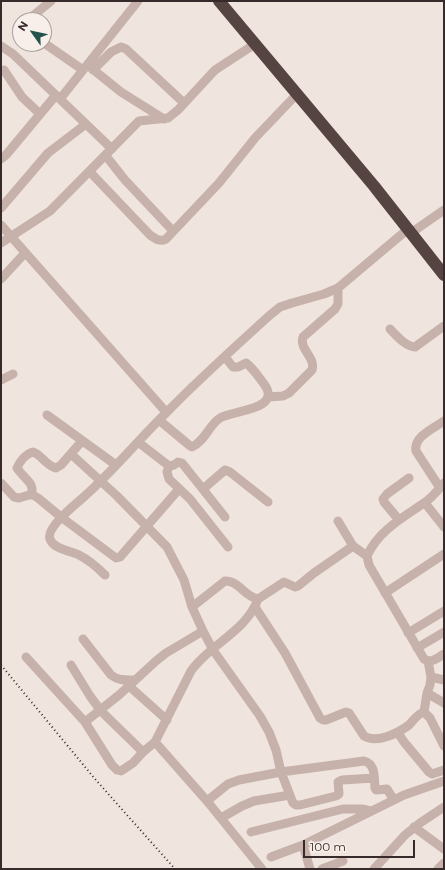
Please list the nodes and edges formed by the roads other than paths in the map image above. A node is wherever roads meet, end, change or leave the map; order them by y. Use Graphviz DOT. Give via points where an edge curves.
graph roads {
  1 [pos="51,1"];
  2 [pos="138,1"];
  3 [pos="219,1"];
  4 [pos="38,12"];
  5 [pos="255,44"];
  6 [pos="1,46"];
  7 [pos="52,48"];
  8 [pos="16,57"];
  9 [pos="88,68"];
  10 [pos="3,72"];
  11 [pos="297,94"];
  12 [pos="58,97"];
  13 [pos="184,103"];
  14 [pos="40,114"];
  15 [pos="164,119"];
  16 [pos="86,124"];
  17 [pos="112,149"];
  18 [pos="106,156"];
  19 [pos="1,159"];
  20 [pos="90,172"];
  21 [pos="1,208"];
  22 [pos="444,210"];
  23 [pos="1,225"];
  24 [pos="173,231"];
  25 [pos="409,231"];
  26 [pos="11,237"];
  27 [pos="1,243"];
  28 [pos="25,253"];
  29 [pos="444,275"];
  30 [pos="1,279"];
  31 [pos="338,288"];
  32 [pos="444,326"];
  33 [pos="390,329"];
  34 [pos="225,357"];
  35 [pos="14,374"];
  36 [pos="1,380"];
  37 [pos="268,397"];
  38 [pos="166,412"];
  39 [pos="47,415"];
  40 [pos="159,420"];
  41 [pos="444,421"];
  42 [pos="82,441"];
  43 [pos="138,442"];
  44 [pos="71,454"];
  45 [pos="116,465"];
  46 [pos="169,466"];
  47 [pos="409,478"];
  48 [pos="101,482"];
  49 [pos="1,483"];
  50 [pos="442,486"];
  51 [pos="179,489"];
  52 [pos="203,489"];
  53 [pos="31,495"];
  54 [pos="268,502"];
  55 [pos="424,503"];
  56 [pos="225,517"];
  57 [pos="61,518"];
  58 [pos="399,520"];
  59 [pos="338,521"];
  60 [pos="146,526"];
  61 [pos="444,527"];
  62 [pos="353,546"];
  63 [pos="228,548"];
  64 [pos="444,554"];
  65 [pos="367,556"];
  66 [pos="105,575"];
  67 [pos="385,593"];
  68 [pos="257,603"];
  69 [pos="192,607"];
  70 [pos="444,610"];
  71 [pos="203,631"];
  72 [pos="444,632"];
  73 [pos="408,633"];
  74 [pos="83,639"];
  75 [pos="417,648"];
  76 [pos="213,650"];
  77 [pos="444,654"];
  78 [pos="26,657"];
  79 [pos="428,661"];
  80 [pos="71,665"];
  81 [pos="431,677"];
  82 [pos="444,680"];
  83 [pos="132,683"];
  84 [pos="427,693"];
  85 [pos="444,703"];
  86 [pos="101,710"];
  87 [pos="424,712"];
  88 [pos="167,720"];
  89 [pos="85,722"];
  90 [pos="398,732"];
  91 [pos="155,742"];
  92 [pos="444,746"];
  93 [pos="143,752"];
  94 [pos="444,770"];
  95 [pos="281,772"];
  96 [pos="374,778"];
  97 [pos="444,781"];
  98 [pos="444,784"];
  99 [pos="290,795"];
  100 [pos="394,800"];
  101 [pos="207,801"];
  102 [pos="444,807"];
  103 [pos="371,811"];
  104 [pos="221,818"];
  105 [pos="414,827"];
  106 [pos="251,832"];
  107 [pos="303,845"];
  108 [pos="444,849"];
  109 [pos="271,857"];
  110 [pos="343,860"];
  111 [pos="444,863"];
  112 [pos="262,869"];
  113 [pos="310,869"];
  114 [pos="322,869"];
  115 [pos="374,869"];
  116 [pos="438,869"];
  1 -- 4 [label="street"];
  2 -- 9 [label="street"];
  3 -- 5 [label="highway"];
  5 -- 11 [label="highway"];
  5 -- 13 [label="street" via="215,70"];
  6 -- 8 [label="street"];
  7 -- 9 [label="street"];
  8 -- 10 [label="street"];
  8 -- 12 [label="street"];
  9 -- 12 [label="street"];
  9 -- 13 [label="street" via="120,47 126,49"];
  9 -- 15 [label="street"];
  10 -- 14 [label="street" via="22,97"];
  11 -- 24 [label="street"];
  11 -- 25 [label="highway"];
  12 -- 14 [label="street"];
  12 -- 16 [label="street"];
  13 -- 15 [label="street" via="172,116"];
  14 -- 19 [label="street"];
  15 -- 17 [label="street" via="139,121"];
  16 -- 17 [label="street"];
  16 -- 21 [label="street" via="48,153"];
  17 -- 18 [label="street"];
  18 -- 20 [label="street"];
  18 -- 24 [label="street"];
  20 -- 24 [label="street" via="150,235 161,241"];
  20 -- 26 [label="street" via="50,212"];
  22 -- 25 [label="street"];
  23 -- 26 [label="street"];
  25 -- 29 [label="highway"];
  25 -- 31 [label="street"];
  26 -- 27 [label="street"];
  26 -- 28 [label="street"];
  28 -- 30 [label="street"];
  28 -- 38 [label="street"];
  31 -- 34 [label="street" via="280,307"];
  31 -- 37 [label="street" via="338,304 303,337 302,345 312,361 312,370 290,393"];
  32 -- 33 [label="street" via="415,347 406,344"];
  34 -- 37 [label="street" via="235,368 247,364 266,387"];
  34 -- 38 [label="street"];
  35 -- 36 [label="street"];
  37 -- 40 [label="street" via="255,408 220,418 200,442 192,447"];
  38 -- 40 [label="street"];
  39 -- 42 [label="street"];
  40 -- 43 [label="street"];
  41 -- 50 [label="street" via="417,441 415,446"];
  42 -- 44 [label="street"];
  42 -- 45 [label="street"];
  43 -- 45 [label="street"];
  43 -- 46 [label="street"];
  44 -- 48 [label="street"];
  44 -- 53 [label="street" via="56,468 33,452 27,455 17,468 33,486"];
  45 -- 48 [label="street"];
  46 -- 51 [label="street" via="167,475"];
  46 -- 52 [label="street" via="182,463"];
  47 -- 58 [label="street" via="383,499"];
  48 -- 57 [label="street"];
  48 -- 60 [label="street"];
  49 -- 53 [label="street" via="14,497"];
  50 -- 55 [label="street"];
  51 -- 60 [label="street"];
  51 -- 63 [label="street" via="200,510"];
  52 -- 54 [label="street" via="225,470"];
  52 -- 56 [label="street"];
  53 -- 57 [label="street"];
  55 -- 58 [label="street"];
  55 -- 61 [label="street"];
  57 -- 60 [label="street" via="116,558 120,557"];
  57 -- 66 [label="street" via="50,535 50,540 59,548 85,558"];
  58 -- 65 [label="street" via="370,548"];
  59 -- 62 [label="street"];
  60 -- 69 [label="street" via="171,554 184,580"];
  62 -- 65 [label="street"];
  62 -- 68 [label="street" via="298,586 284,582"];
  64 -- 67 [label="street"];
  65 -- 67 [label="street" via="369,565"];
  67 -- 73 [label="street"];
  68 -- 69 [label="street" via="232,582 225,581"];
  68 -- 76 [label="street" via="251,614"];
  68 -- 90 [label="street" via="320,718 326,720 349,712 361,732 372,739"];
  69 -- 71 [label="street"];
  70 -- 73 [label="street"];
  71 -- 76 [label="street"];
  71 -- 83 [label="street" via="166,653"];
  72 -- 75 [label="street"];
  73 -- 75 [label="street"];
  74 -- 83 [label="street" via="111,675"];
  75 -- 79 [label="street"];
  76 -- 88 [label="street" via="191,671"];
  76 -- 95 [label="street" via="269,732"];
  77 -- 79 [label="street" via="433,661"];
  78 -- 89 [label="street"];
  79 -- 81 [label="street"];
  80 -- 86 [label="street"];
  81 -- 82 [label="street"];
  81 -- 84 [label="street"];
  83 -- 86 [label="street"];
  83 -- 88 [label="street"];
  84 -- 85 [label="street"];
  84 -- 87 [label="street"];
  86 -- 89 [label="street"];
  86 -- 93 [label="street"];
  87 -- 90 [label="street"];
  87 -- 92 [label="street" via="430,718"];
  88 -- 91 [label="street"];
  89 -- 93 [label="street" via="117,770 125,769"];
  90 -- 94 [label="street" via="428,772 432,774"];
  91 -- 93 [label="street"];
  91 -- 101 [label="street"];
  95 -- 96 [label="street" via="364,761 372,767"];
  95 -- 99 [label="street"];
  95 -- 101 [label="street" via="228,784"];
  96 -- 99 [label="street" via="342,780 338,784 338,795 300,805 293,803"];
  96 -- 100 [label="street" via="376,790 387,789"];
  97 -- 98 [label="street"];
  97 -- 100 [label="street"];
  99 -- 104 [label="street" via="254,801"];
  100 -- 103 [label="street"];
  101 -- 104 [label="street"];
  102 -- 105 [label="street"];
  103 -- 106 [label="street" via="343,809"];
  103 -- 107 [label="street"];
  104 -- 112 [label="street"];
  105 -- 108 [label="street"];
  105 -- 115 [label="street"];
  107 -- 109 [label="street"];
  107 -- 113 [label="street"];
  110 -- 114 [label="street"];
  111 -- 116 [label="street"];
}
